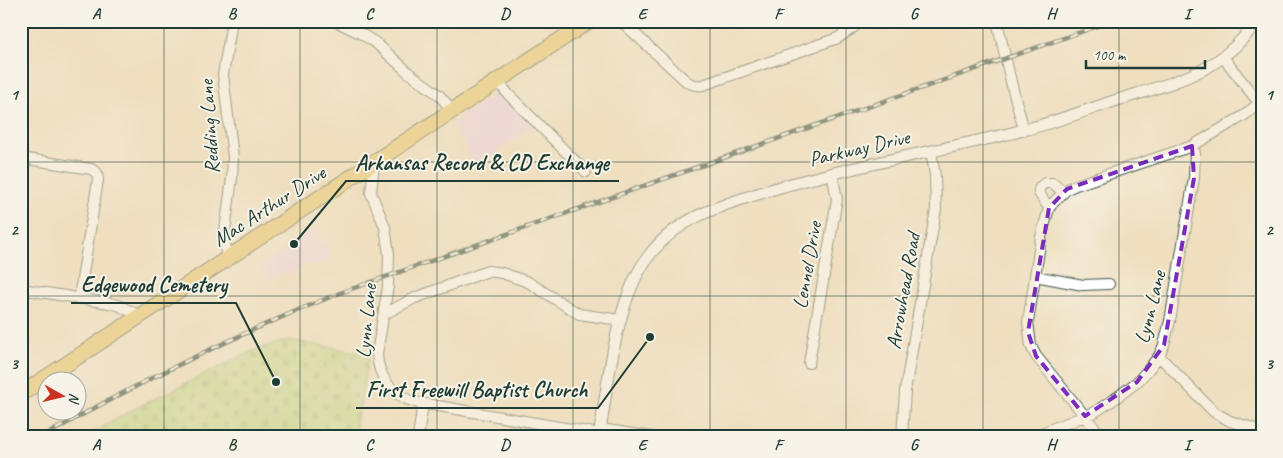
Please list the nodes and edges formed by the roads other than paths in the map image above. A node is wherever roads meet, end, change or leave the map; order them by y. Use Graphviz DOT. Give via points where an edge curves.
graph roads {
  1 [pos="232,21"];
  2 [pos="335,21"];
  3 [pos="589,21"];
  4 [pos="621,21"];
  5 [pos="858,21"];
  6 [pos="997,21"];
  7 [pos="1257,21"];
  8 [pos="1223,57"];
  9 [pos="498,81"];
  10 [pos="1260,103"];
  11 [pos="452,110"];
  12 [pos="1024,130"];
  13 [pos="1192,146"];
  14 [pos="931,151"];
  15 [pos="21,158"];
  16 [pos="374,163"];
  17 [pos="360,172"];
  18 [pos="586,172"];
  19 [pos="832,173"];
  20 [pos="1064,192"];
  21 [pos="371,193"];
  22 [pos="1049,208"];
  23 [pos="226,260"];
  24 [pos="1035,276"];
  25 [pos="1110,284"];
  26 [pos="21,289"];
  27 [pos="78,298"];
  28 [pos="384,314"];
  29 [pos="140,316"];
  30 [pos="620,320"];
  31 [pos="1159,356"];
  32 [pos="809,363"];
  33 [pos="21,394"];
  34 [pos="423,403"];
  35 [pos="1085,416"];
  36 [pos="1262,431"];
  37 [pos="600,433"];
  38 [pos="418,437"];
  39 [pos="652,437"];
  40 [pos="902,437"];
  41 [pos="1030,437"];
  42 [pos="1102,437"];
  1 -- 23 [label="street, Redding Lane" via="223,75 233,157 225,231"];
  2 -- 11 [label="street" via="376,43 439,95"];
  3 -- 9 [label="main road, Mac Arthur Drive"];
  4 -- 5 [label="street" via="686,81 698,86 838,38"];
  6 -- 12 [label="street"];
  7 -- 8 [label="street, Parkway Drive"];
  8 -- 10 [label="street"];
  8 -- 12 [label="street, Parkway Drive" via="1194,74 1159,87"];
  9 -- 11 [label="main road, Mac Arthur Drive"];
  9 -- 18 [label="street"];
  10 -- 13 [label="street"];
  11 -- 16 [label="main road, Mac Arthur Drive"];
  12 -- 14 [label="street, Parkway Drive"];
  13 -- 20 [label="street" via="1076,185"];
  13 -- 31 [label="street, Lynn Lane" via="1195,153 1194,178 1170,321"];
  14 -- 19 [label="street, Parkway Drive"];
  14 -- 40 [label="street, Arrowhead Road" via="936,209 905,391"];
  15 -- 27 [label="street" via="95,171 98,180"];
  16 -- 17 [label="main road, Mac Arthur Drive"];
  16 -- 21 [label="street, Lynn Lane"];
  17 -- 21 [label="street, Lynn Lane"];
  17 -- 23 [label="main road, Mac Arthur Drive"];
  19 -- 30 [label="street, Parkway Drive" via="721,206 678,227 663,239 641,267"];
  19 -- 32 [label="street, Lennel Drive" via="837,199"];
  20 -- 22 [label="street"];
  20 -- 22 [label="street" via="1053,183 1042,185 1039,194"];
  21 -- 28 [label="street, Lynn Lane" via="388,238 389,268"];
  22 -- 24 [label="street"];
  23 -- 29 [label="main road, Mac Arthur Drive"];
  24 -- 25 [label="street" via="1083,285"];
  24 -- 35 [label="street" via="1028,322 1031,346"];
  26 -- 27 [label="street"];
  27 -- 29 [label="street" via="118,305"];
  28 -- 30 [label="street" via="414,298 488,271 528,282 579,314"];
  28 -- 34 [label="street, Lynn Lane" via="378,354 381,374 400,396"];
  29 -- 33 [label="main road, Mac Arthur Drive"];
  30 -- 37 [label="street, Parkway Drive"];
  31 -- 35 [label="street, Lynn Lane" via="1137,382"];
  31 -- 36 [label="street" via="1222,418"];
  34 -- 37 [label="street, Lynn Lane"];
  34 -- 38 [label="street"];
  35 -- 41 [label="street, Lynn Lane"];
  35 -- 42 [label="street"];
  37 -- 39 [label="street, Lynn Lane"];
}
